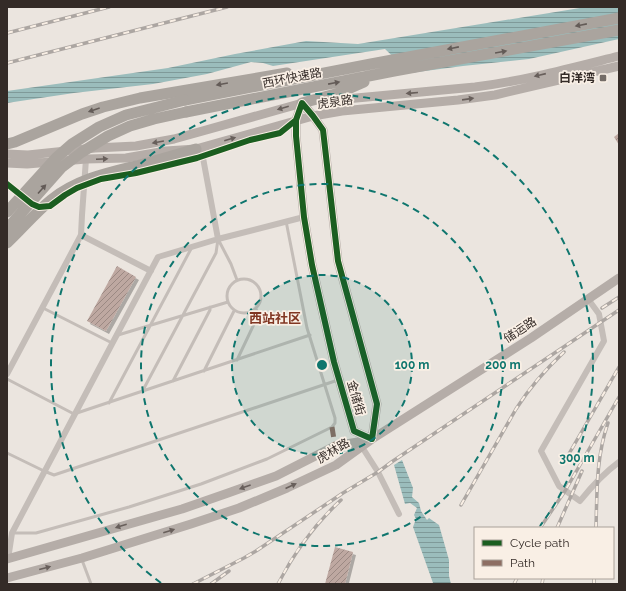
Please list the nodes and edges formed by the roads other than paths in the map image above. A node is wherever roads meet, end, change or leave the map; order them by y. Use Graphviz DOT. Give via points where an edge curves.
graph roads {
  1 [pos="619,18"];
  2 [pos="619,30"];
  3 [pos="619,56"];
  4 [pos="371,64"];
  5 [pos="619,66"];
  6 [pos="382,74"];
  7 [pos="302,102"];
  8 [pos="313,116"];
  9 [pos="296,120"];
  10 [pos="7,144"];
  11 [pos="198,148"];
  12 [pos="7,154"];
  13 [pos="86,159"];
  14 [pos="7,163"];
  15 [pos="7,212"];
  16 [pos="304,217"];
  17 [pos="286,221"];
  18 [pos="7,229"];
  19 [pos="81,235"];
  20 [pos="218,239"];
  21 [pos="7,243"];
  22 [pos="193,246"];
  23 [pos="151,271"];
  24 [pos="619,278"];
  25 [pos="237,280"];
  26 [pos="588,299"];
  27 [pos="228,302"];
  28 [pos="210,307"];
  29 [pos="43,308"];
  30 [pos="256,309"];
  31 [pos="234,311"];
  32 [pos="183,315"];
  33 [pos="151,325"];
  34 [pos="116,335"];
  35 [pos="310,335"];
  36 [pos="112,343"];
  37 [pos="237,360"];
  38 [pos="204,371"];
  39 [pos="7,374"];
  40 [pos="7,379"];
  41 [pos="339,380"];
  42 [pos="173,381"];
  43 [pos="324,385"];
  44 [pos="142,392"];
  45 [pos="109,403"];
  46 [pos="74,414"];
  47 [pos="372,439"];
  48 [pos="362,447"];
  49 [pos="7,452"];
  50 [pos="619,462"];
  51 [pos="44,471"];
  52 [pos="399,514"];
  53 [pos="12,533"];
  54 [pos="82,558"];
  55 [pos="7,559"];
  56 [pos="7,578"];
  57 [pos="91,584"];
  1 -- 4 [label="highway, 西环快速路, one-way"];
  6 -- 2 [label="highway, 西环快速路, one-way"];
  3 -- 7 [label="street, 虎泉路, one-way" via="475,88"];
  4 -- 10 [label="highway, one-way" via="329,66 140,98 82,114"];
  4 -- 15 [label="highway, 西环快速路, bridge" via="185,100 126,115 99,127 72,144"];
  8 -- 5 [label="street, 虎泉路, one-way" via="495,95"];
  6 -- 7 [label="highway" via="339,93"];
  18 -- 6 [label="highway, 西环快速路, one-way, bridge" via="61,168 108,136 130,126 154,118"];
  7 -- 8 [label="street, 金储街"];
  7 -- 9 [label="street, 金储街"];
  7 -- 12 [label="street, 虎泉路, one-way" via="174,139 136,146 28,155"];
  8 -- 9 [label="street, 虎泉路"];
  8 -- 47 [label="street, 金储街" via="323,130 338,261 377,404"];
  11 -- 9 [label="street, 虎泉路, one-way"];
  9 -- 16 [label="street, 金储街"];
  13 -- 11 [label="street, 虎泉路, one-way" via="126,158"];
  11 -- 20 [label="street"];
  11 -- 21 [label="highway, bridge" via="94,176 73,186 52,199"];
  13 -- 14 [label="street, 虎泉路" via="27,164"];
  13 -- 19 [label="street"];
  16 -- 17 [label="street"];
  16 -- 41 [label="street, 金储街" via="312,265"];
  17 -- 20 [label="street"];
  17 -- 35 [label="lane"];
  19 -- 23 [label="street"];
  19 -- 29 [label="street"];
  20 -- 22 [label="street"];
  20 -- 25 [label="lane"];
  20 -- 32 [label="lane" via="216,253"];
  22 -- 23 [label="street" via="158,257"];
  22 -- 33 [label="lane"];
  23 -- 34 [label="street"];
  24 -- 26 [label="street, 储运路"];
  25 -- 27 [label="lane" via="228,288"];
  25 -- 30 [label="lane" via="248,279 258,285 262,296"];
  26 -- 47 [label="street, 储运路"];
  26 -- 50 [label="street" via="599,314 604,341 541,451 559,486 580,501 603,474"];
  27 -- 28 [label="lane"];
  27 -- 31 [label="lane"];
  28 -- 32 [label="lane"];
  28 -- 42 [label="lane"];
  29 -- 36 [label="lane"];
  29 -- 39 [label="street"];
  30 -- 31 [label="lane" via="243,314"];
  30 -- 37 [label="lane" via="256,320"];
  31 -- 38 [label="lane"];
  32 -- 33 [label="lane"];
  32 -- 44 [label="lane"];
  33 -- 34 [label="lane"];
  33 -- 45 [label="lane"];
  34 -- 36 [label="street"];
  35 -- 37 [label="lane"];
  35 -- 43 [label="lane"];
  36 -- 46 [label="street"];
  37 -- 38 [label="lane"];
  38 -- 42 [label="lane"];
  40 -- 46 [label="lane"];
  41 -- 43 [label="lane"];
  41 -- 47 [label="street, 金储街" via="354,431"];
  42 -- 44 [label="lane"];
  43 -- 51 [label="lane" via="54,475"];
  43 -- 53 [label="lane" via="335,418 332,427 267,459 129,507 36,533"];
  44 -- 45 [label="lane"];
  45 -- 46 [label="lane"];
  46 -- 51 [label="street"];
  47 -- 48 [label="street, 虎林路"];
  47 -- 55 [label="street, 虎林路, one-way" via="335,446 276,476 189,506"];
  48 -- 52 [label="street"];
  54 -- 48 [label="street, 虎林路, one-way" via="252,502 336,465"];
  49 -- 51 [label="lane"];
  51 -- 53 [label="street"];
  53 -- 55 [label="street"];
  56 -- 54 [label="street, 虎林路, one-way"];
  54 -- 57 [label="lane"];
}
